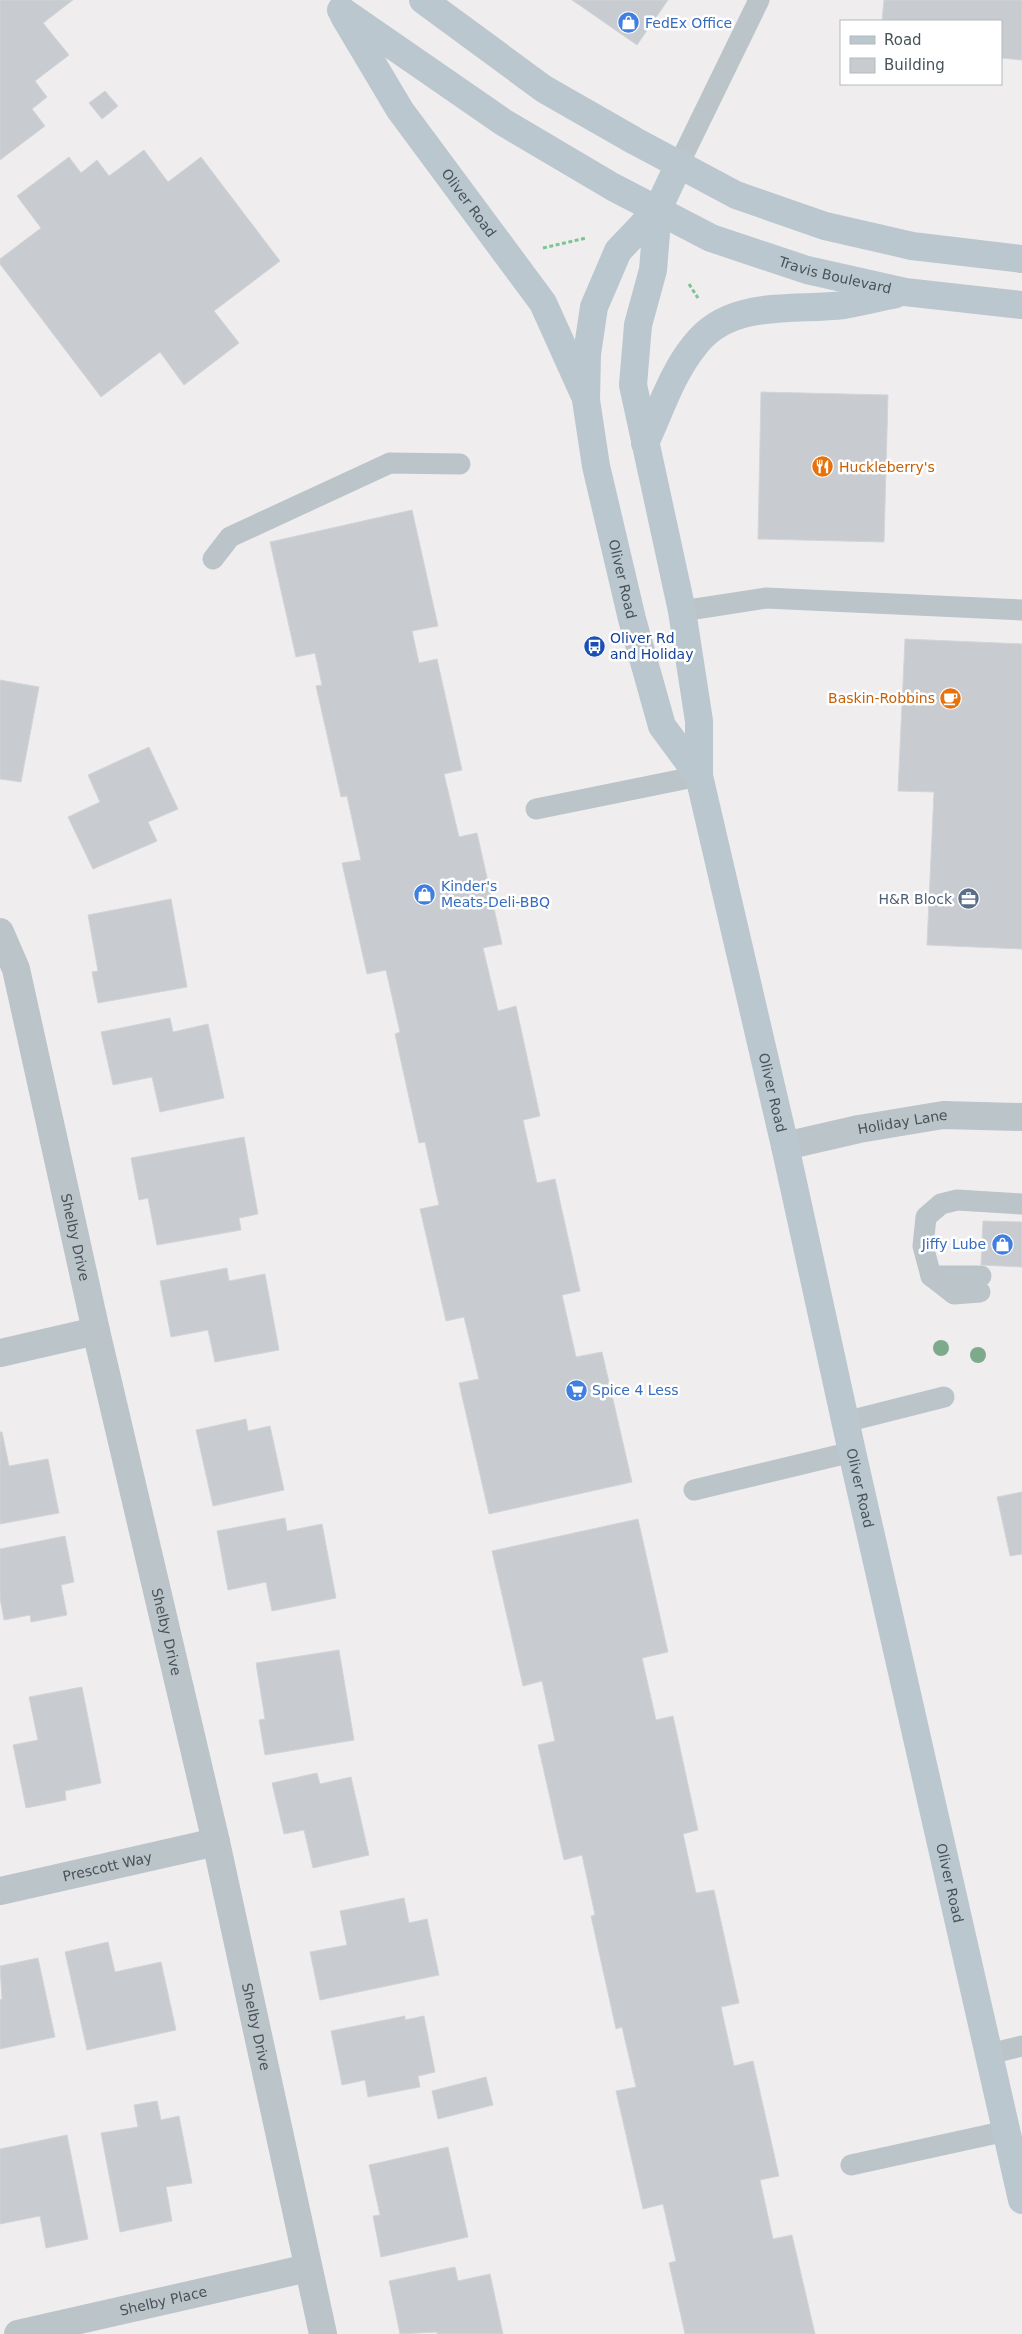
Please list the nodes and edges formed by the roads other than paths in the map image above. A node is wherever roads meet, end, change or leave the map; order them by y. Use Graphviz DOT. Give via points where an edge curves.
graph roads {
  1 [pos="423,0"];
  2 [pos="759,0"];
  3 [pos="337,5"];
  4 [pos="679,164"];
  5 [pos="658,209"];
  6 [pos="1022,259"];
  7 [pos="905,292"];
  8 [pos="1022,305"];
  9 [pos="586,400"];
  10 [pos="645,443"];
  11 [pos="460,464"];
  12 [pos="213,559"];
  13 [pos="1022,610"];
  14 [pos="682,611"];
  15 [pos="699,776"];
  16 [pos="536,808"];
  17 [pos="0,932"];
  18 [pos="1022,1117"];
  19 [pos="785,1146"];
  20 [pos="1022,1204"];
  21 [pos="980,1284"];
  22 [pos="96,1331"];
  23 [pos="0,1353"];
  24 [pos="944,1397"];
  25 [pos="846,1422"];
  26 [pos="852,1452"];
  27 [pos="694,1490"];
  28 [pos="216,1842"];
  29 [pos="0,1892"];
  30 [pos="1022,2046"];
  31 [pos="989,2054"];
  32 [pos="1006,2131"];
  33 [pos="1018,2162"];
  34 [pos="851,2164"];
  35 [pos="1022,2200"];
  36 [pos="308,2268"];
  37 [pos="18,2334"];
  38 [pos="323,2334"];
  1 -- 4 [label="street" via="544,89"];
  2 -- 4 [label="lane"];
  3 -- 5 [label="street, Oliver Road" via="503,122"];
  3 -- 9 [label="street, Oliver Road" via="400,110 543,303"];
  4 -- 5 [label="street, Oliver Road"];
  4 -- 6 [label="street" via="736,195 825,226 912,246"];
  5 -- 7 [label="street, Travis Boulevard" via="711,238 807,270"];
  5 -- 9 [label="street, Oliver Road" via="618,250 594,307 587,354"];
  5 -- 10 [label="street, Oliver Road" via="653,270 638,325 633,385"];
  7 -- 8 [label="street, Travis Boulevard"];
  7 -- 10 [label="street" via="844,305 757,310 716,325 695,344 676,375"];
  9 -- 15 [label="street, Oliver Road" via="596,466 629,609 662,726"];
  10 -- 14 [label="street, Oliver Road"];
  11 -- 12 [label="lane" via="390,463 230,537"];
  13 -- 14 [label="lane" via="766,598"];
  14 -- 15 [label="street, Oliver Road" via="699,721"];
  15 -- 16 [label="lane"];
  15 -- 19 [label="street, Oliver Road"];
  17 -- 22 [label="street, Shelby Drive" via="16,969"];
  18 -- 19 [label="street, Holiday Lane" via="943,1115"];
  19 -- 25 [label="street, Oliver Road"];
  20 -- 21 [label="lane" via="957,1200 941,1204 926,1217 924,1246 931,1276 954,1294"];
  22 -- 23 [label="street"];
  22 -- 28 [label="street, Shelby Drive"];
  24 -- 25 [label="lane"];
  25 -- 26 [label="street, Oliver Road"];
  26 -- 27 [label="lane"];
  26 -- 31 [label="street, Oliver Road"];
  28 -- 29 [label="street, Prescott Way"];
  28 -- 36 [label="street, Shelby Drive"];
  30 -- 31 [label="lane"];
  31 -- 32 [label="street, Oliver Road"];
  32 -- 33 [label="street, Oliver Road"];
  32 -- 34 [label="lane"];
  33 -- 35 [label="street, Oliver Road"];
  36 -- 37 [label="street, Shelby Place"];
  36 -- 38 [label="street, Shelby Drive"];
}
